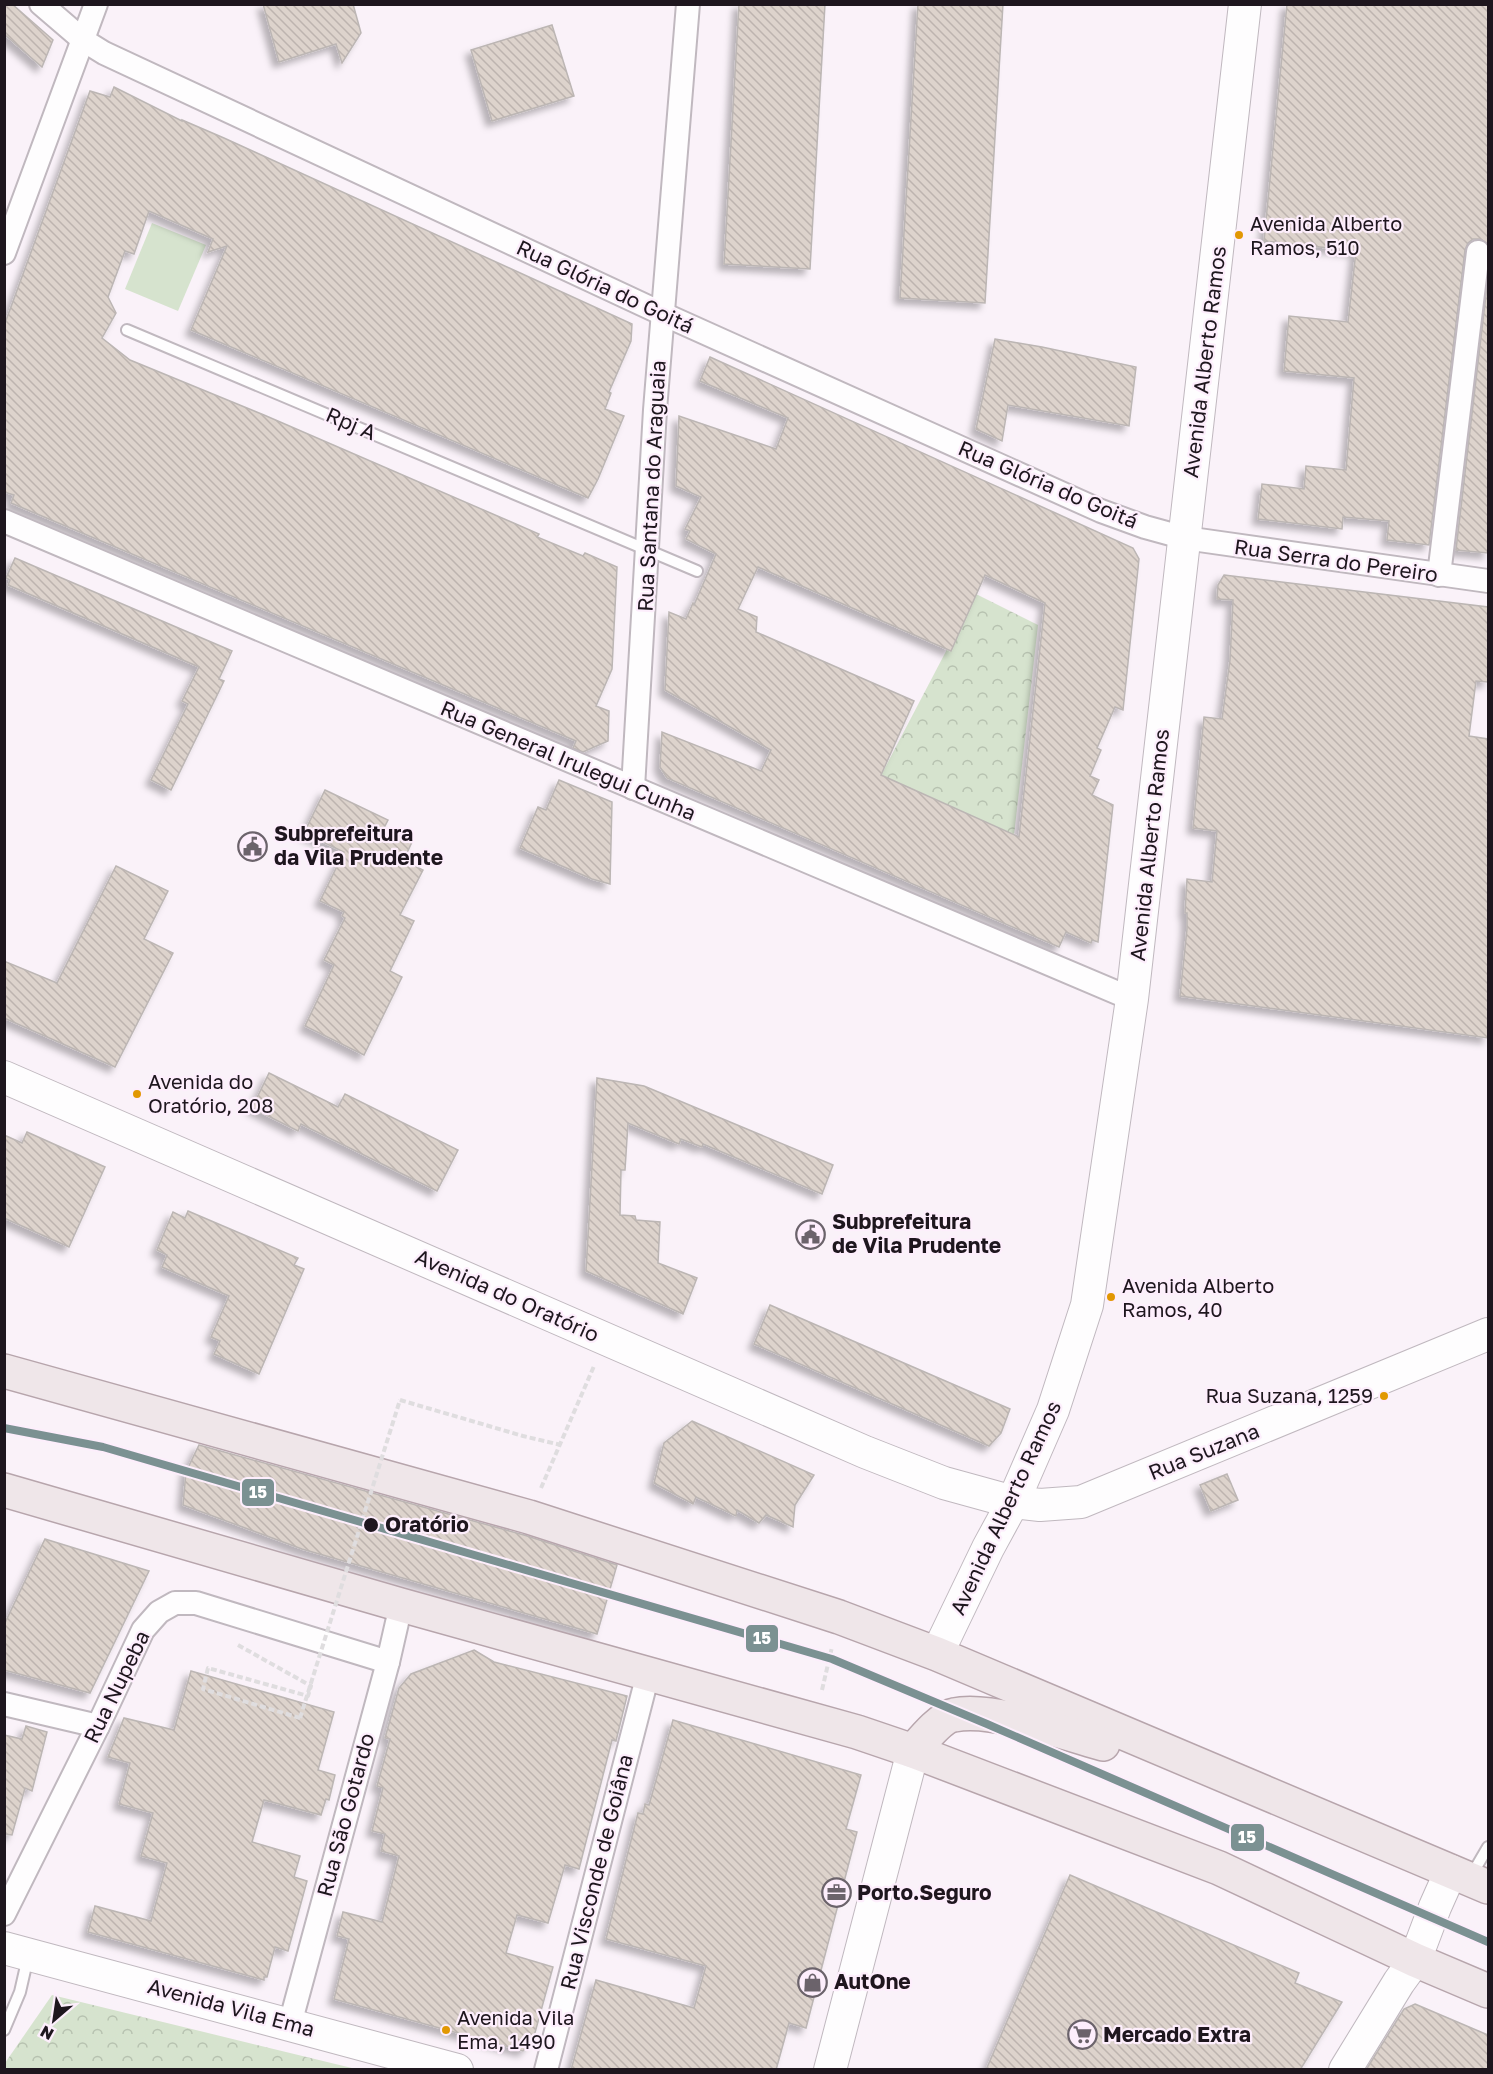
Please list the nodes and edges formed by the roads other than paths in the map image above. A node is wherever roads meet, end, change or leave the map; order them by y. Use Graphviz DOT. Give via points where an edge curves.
graph roads {
  1 [pos="41,4"];
  2 [pos="96,4"];
  3 [pos="688,4"];
  4 [pos="1242,6"];
  5 [pos="83,40"];
  6 [pos="1478,252"];
  7 [pos="4,253"];
  8 [pos="663,314"];
  9 [pos="127,330"];
  10 [pos="4,521"];
  11 [pos="1185,538"];
  12 [pos="647,549"];
  13 [pos="697,571"];
  14 [pos="1439,575"];
  15 [pos="1488,581"];
  16 [pos="633,788"];
  17 [pos="1132,999"];
  18 [pos="4,1077"];
  19 [pos="1488,1334"];
  20 [pos="4,1371"];
  21 [pos="4,1490"];
  22 [pos="1014,1502"];
  23 [pos="401,1605"];
  24 [pos="937,1654"];
  25 [pos="387,1662"];
  26 [pos="648,1674"];
  27 [pos="4,1704"];
  28 [pos="98,1726"];
  29 [pos="913,1751"];
  30 [pos="1246,1786"];
  31 [pos="1488,1847"];
  32 [pos="1470,1879"];
  33 [pos="4,1914"];
  34 [pos="16,1951"];
  35 [pos="1415,1959"];
  36 [pos="1488,1990"];
  37 [pos="290,2024"];
  38 [pos="4,2030"];
  39 [pos="418,2065"];
  40 [pos="457,2070"];
  41 [pos="546,2070"];
  42 [pos="830,2070"];
  43 [pos="1345,2070"];
  1 -- 5 [label="street, Rua Glória do Goitá"];
  2 -- 5 [label="street"];
  3 -- 8 [label="street, Rua Santana do Araguaia"];
  4 -- 11 [label="main road, Avenida Alberto Ramos"];
  5 -- 7 [label="street"];
  5 -- 8 [label="street, Rua Glória do Goitá"];
  6 -- 14 [label="street"];
  8 -- 11 [label="street, Rua Glória do Goitá" via="1101,511"];
  8 -- 12 [label="street, Rua Santana do Araguaia"];
  9 -- 12 [label="lane, Rpj A"];
  10 -- 16 [label="street, Rua General Irulegui Cunha"];
  11 -- 14 [label="street, Rua Serra do Pereiro"];
  11 -- 17 [label="main road, Avenida Alberto Ramos"];
  12 -- 13 [label="lane, Rpj A"];
  12 -- 16 [label="street, Rua Santana do Araguaia"];
  14 -- 15 [label="street, Rua Serra do Pereiro"];
  16 -- 17 [label="street, Rua General Irulegui Cunha"];
  17 -- 22 [label="main road, Avenida Alberto Ramos" via="1087,1305 1053,1410"];
  18 -- 22 [label="main road, Avenida do Oratório" via="865,1452 944,1483"];
  19 -- 22 [label="main road, Rua Suzana" via="1081,1502"];
  20 -- 24 [label="main road" via="529,1516 839,1617"];
  21 -- 23 [label="main road"];
  22 -- 24 [label="main road, Avenida Alberto Ramos"];
  23 -- 25 [label="street, Rua São Gotardo"];
  23 -- 26 [label="main road"];
  24 -- 30 [label="main road"];
  25 -- 28 [label="street, Rua Nupeba" via="196,1603 174,1603 159,1612 143,1630"];
  25 -- 37 [label="street, Rua São Gotardo"];
  26 -- 29 [label="main road" via="814,1719"];
  26 -- 41 [label="street, Rua Visconde de Goiâna"];
  27 -- 28 [label="street"];
  28 -- 33 [label="street, Rua Nupeba"];
  29 -- 30 [label="main road" via="952,1714 990,1714"];
  29 -- 35 [label="main road" via="1219,1868"];
  29 -- 42 [label="main road"];
  30 -- 32 [label="main road"];
  31 -- 32 [label="lane"];
  32 -- 35 [label="main road" via="1435,1907"];
  34 -- 37 [label="main road, Avenida Vila Ema"];
  34 -- 38 [label="lane" via="20,1992"];
  35 -- 36 [label="main road"];
  35 -- 43 [label="main road"];
  37 -- 39 [label="main road, Avenida Vila Ema"];
  39 -- 40 [label="main road, Avenida Vila Ema"];
}
